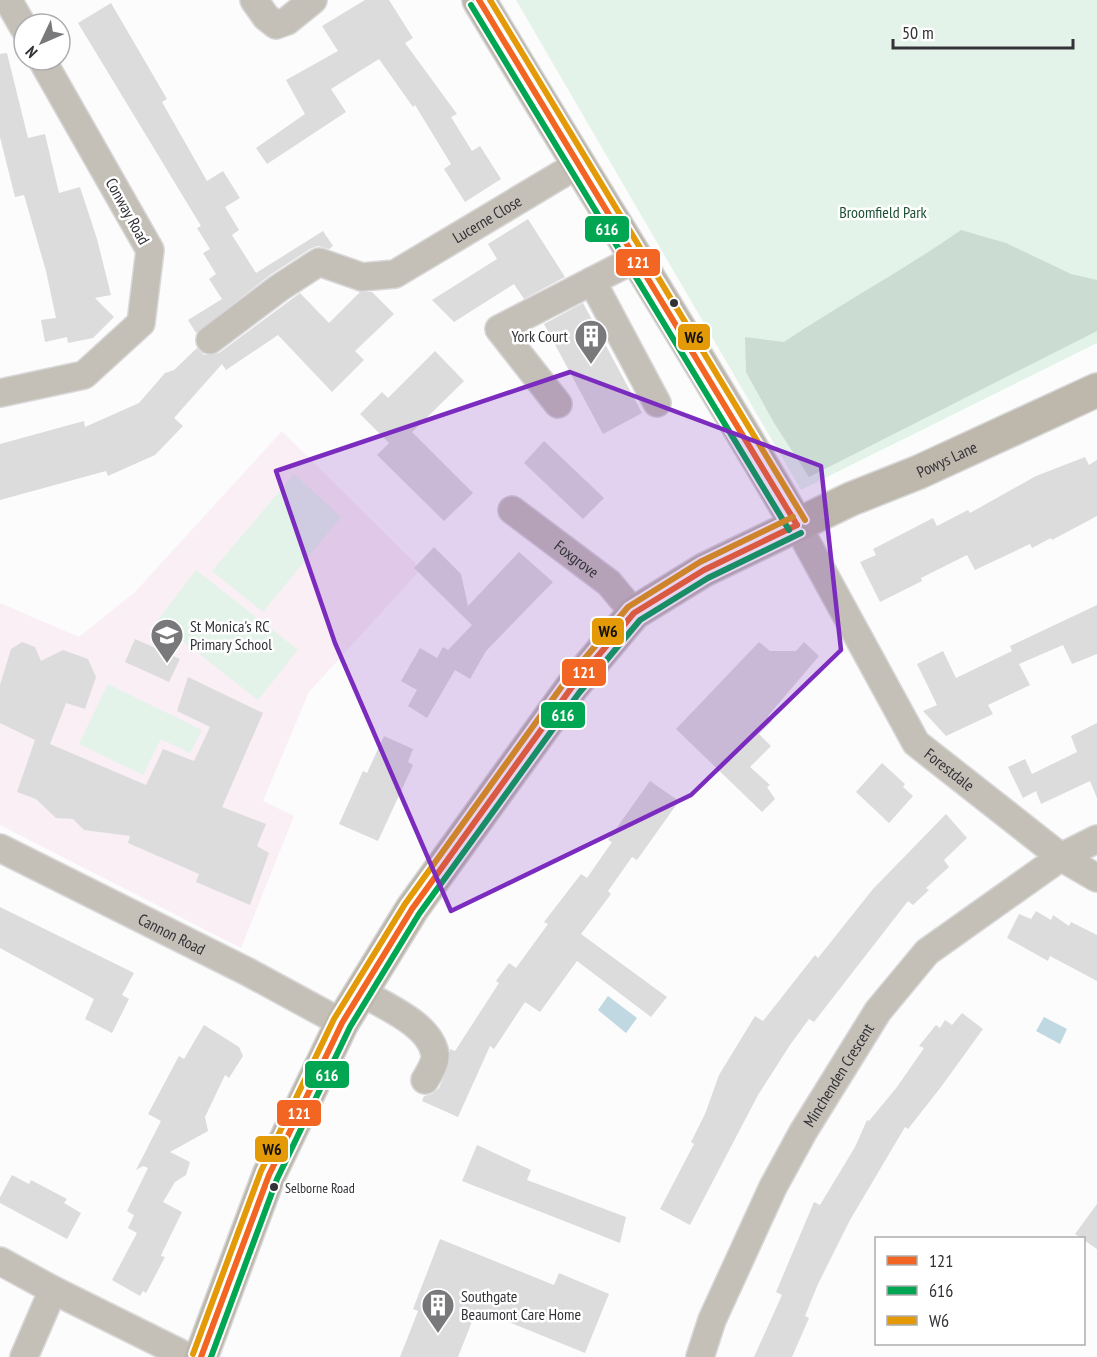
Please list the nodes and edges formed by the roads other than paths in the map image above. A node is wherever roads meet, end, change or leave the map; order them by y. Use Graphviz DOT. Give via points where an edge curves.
graph roads {
  1 [pos="8,0"];
  2 [pos="254,0"];
  3 [pos="313,0"];
  4 [pos="479,0"];
  5 [pos="0,2"];
  6 [pos="49,72"];
  7 [pos="577,165"];
  8 [pos="637,258"];
  9 [pos="592,281"];
  10 [pos="210,340"];
  11 [pos="1097,390"];
  12 [pos="0,393"];
  13 [pos="657,403"];
  14 [pos="558,404"];
  15 [pos="512,510"];
  16 [pos="797,525"];
  17 [pos="634,613"];
  18 [pos="1097,839"];
  19 [pos="0,848"];
  20 [pos="1060,857"];
  21 [pos="1097,878"];
  22 [pos="361,992"];
  23 [pos="342,1023"];
  24 [pos="425,1080"];
  25 [pos="0,1261"];
  26 [pos="53,1290"];
  27 [pos="24,1357"];
  28 [pos="188,1357"];
  29 [pos="201,1357"];
  30 [pos="700,1357"];
  1 -- 5 [label="street"];
  2 -- 3 [label="street" via="276,25"];
  4 -- 7 [label="main road"];
  6 -- 12 [label="street, Conway Road" via="150,250 141,323 84,375"];
  7 -- 8 [label="main road"];
  7 -- 10 [label="street, Lucerne Close" via="395,274 362,277 319,262"];
  8 -- 9 [label="street"];
  8 -- 16 [label="main road"];
  9 -- 13 [label="street"];
  9 -- 14 [label="street" via="499,329"];
  11 -- 16 [label="main road, Powys Lane"];
  15 -- 17 [label="street, Foxgrove" via="609,583"];
  16 -- 17 [label="main road, Powys Lane" via="704,570"];
  16 -- 20 [label="street, Forestdale" via="916,742"];
  17 -- 22 [label="main road, Powys Lane" via="572,687 502,783 412,909"];
  18 -- 20 [label="street, Minchenden Crescent"];
  19 -- 23 [label="street, Cannon Road"];
  20 -- 21 [label="street, Forestdale"];
  20 -- 30 [label="street, Minchenden Crescent" via="927,952 878,1011 808,1122 773,1187 716,1310"];
  22 -- 23 [label="main road, Powys Lane"];
  22 -- 24 [label="street" via="404,1018 428,1039 435,1054"];
  23 -- 29 [label="main road, Powys Lane" via="269,1175"];
  25 -- 26 [label="street"];
  26 -- 27 [label="street"];
  26 -- 28 [label="street"];
}
